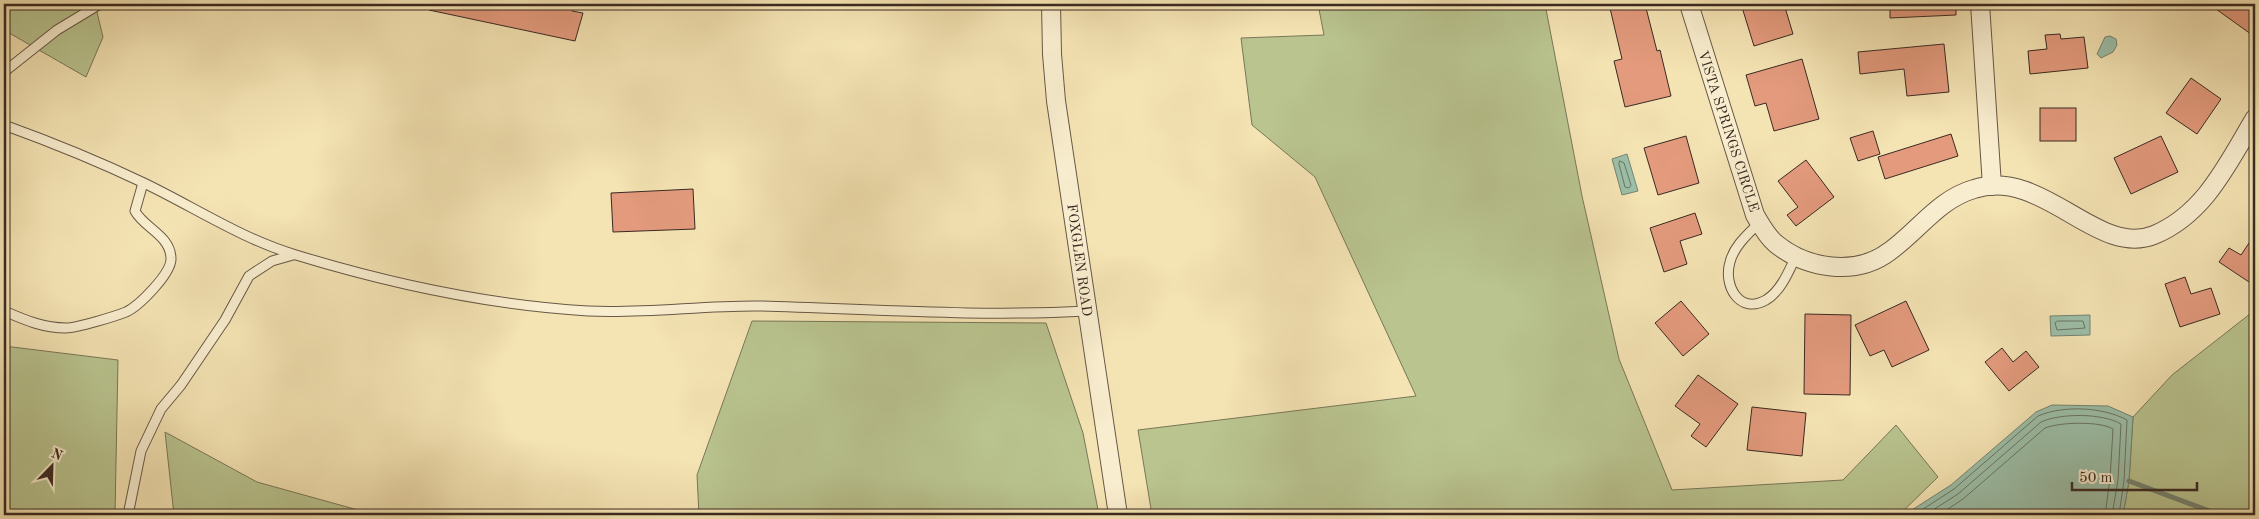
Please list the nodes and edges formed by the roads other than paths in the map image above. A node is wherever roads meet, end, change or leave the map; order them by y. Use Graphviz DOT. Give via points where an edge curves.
graph roads {
  1 [pos="100,4"];
  2 [pos="1051,4"];
  3 [pos="1690,4"];
  4 [pos="1980,4"];
  5 [pos="4,72"];
  6 [pos="2255,118"];
  7 [pos="4,125"];
  8 [pos="143,183"];
  9 [pos="1992,186"];
  10 [pos="1760,223"];
  11 [pos="293,254"];
  12 [pos="1796,256"];
  13 [pos="4,310"];
  14 [pos="1088,311"];
  15 [pos="128,515"];
  16 [pos="1118,515"];
  1 -- 5 [label="lane" via="57,30"];
  2 -- 14 [label="street, FOXGLEN ROAD" via="1056,101"];
  3 -- 10 [label="street, VISTA SPRINGS CIRCLE" via="1748,199"];
  4 -- 9 [label="street"];
  6 -- 9 [label="street, VISTA SPRINGS CIRCLE" via="2195,210 2181,222 2152,236 2126,240 2105,232 2035,193"];
  7 -- 8 [label="lane"];
  8 -- 11 [label="lane" via="241,234"];
  8 -- 13 [label="lane" via="135,211 140,221 161,236 169,247 172,259 163,279 127,311 68,328 37,325"];
  9 -- 12 [label="street, VISTA SPRINGS CIRCLE" via="1975,188 1949,199 1889,252 1864,264 1833,267 1817,265"];
  10 -- 12 [label="street, VISTA SPRINGS CIRCLE" via="1775,243"];
  10 -- 12 [label="lane" via="1739,244 1730,261 1730,291 1740,300 1765,300 1780,287"];
  11 -- 14 [label="lane" via="394,283 486,299 588,310 656,311 744,306 1029,314"];
  11 -- 15 [label="lane" via="272,261 249,276 220,328 161,409 140,451"];
  14 -- 16 [label="street, FOXGLEN ROAD"];
}
